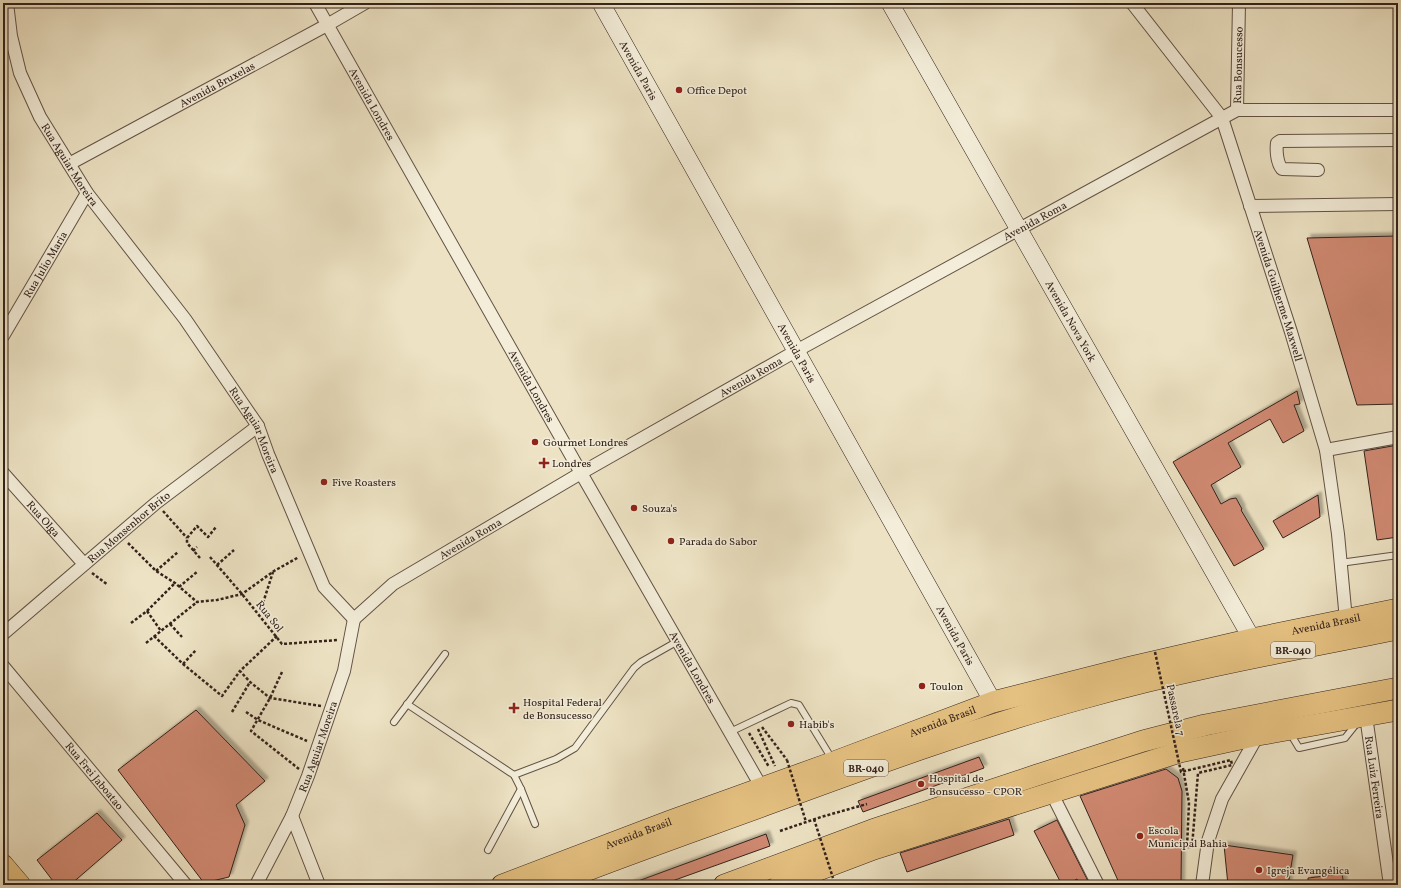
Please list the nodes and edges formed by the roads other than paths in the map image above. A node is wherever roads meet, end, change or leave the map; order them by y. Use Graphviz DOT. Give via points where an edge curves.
graph roads {
  1 [pos="7,3"];
  2 [pos="315,3"];
  3 [pos="365,3"];
  4 [pos="601,3"];
  5 [pos="890,3"];
  6 [pos="1132,3"];
  7 [pos="1239,3"];
  8 [pos="327,25"];
  9 [pos="1237,110"];
  10 [pos="1398,110"];
  11 [pos="1222,118"];
  12 [pos="1398,140"];
  13 [pos="69,164"];
  14 [pos="1318,170"];
  15 [pos="87,193"];
  16 [pos="1398,204"];
  17 [pos="1250,206"];
  18 [pos="1019,230"];
  19 [pos="3,336"];
  20 [pos="796,351"];
  21 [pos="258,426"];
  22 [pos="1398,437"];
  23 [pos="1326,450"];
  24 [pos="581,472"];
  25 [pos="3,473"];
  26 [pos="1398,556"];
  27 [pos="1340,563"];
  28 [pos="84,564"];
  29 [pos="1398,609"];
  30 [pos="1398,618"];
  31 [pos="354,619"];
  32 [pos="1346,620"];
  33 [pos="1398,629"];
  34 [pos="3,634"];
  35 [pos="1252,639"];
  36 [pos="678,641"];
  37 [pos="445,654"];
  38 [pos="3,666"];
  39 [pos="1398,688"];
  40 [pos="1398,694"];
  41 [pos="993,702"];
  42 [pos="407,704"];
  43 [pos="1398,710"];
  44 [pos="1364,717"];
  45 [pos="394,722"];
  46 [pos="1258,735"];
  47 [pos="732,737"];
  48 [pos="834,762"];
  49 [pos="514,775"];
  50 [pos="762,788"];
  51 [pos="521,789"];
  52 [pos="1051,792"];
  53 [pos="292,816"];
  54 [pos="535,824"];
  55 [pos="488,850"];
  56 [pos="3,865"];
  57 [pos="3,882"];
  58 [pos="7,885"];
  59 [pos="20,885"];
  60 [pos="186,885"];
  61 [pos="256,885"];
  62 [pos="320,885"];
  63 [pos="502,885"];
  64 [pos="549,885"];
  65 [pos="724,885"];
  66 [pos="779,885"];
  67 [pos="1098,885"];
  68 [pos="1202,885"];
  69 [pos="1390,885"];
  1 -- 13 [label="street, Rua Aguiar Moreira" via="11,36 20,73 40,118"];
  2 -- 8 [label="street, Avenida Londres"];
  3 -- 8 [label="street, Avenida Bruxelas"];
  4 -- 20 [label="main road, Avenida Paris"];
  5 -- 18 [label="main road, Avenida Nova York"];
  6 -- 11 [label="street, Avenida Guilherme Maxwell"];
  7 -- 9 [label="street, Rua Bonsucesso"];
  8 -- 13 [label="street, Avenida Bruxelas"];
  8 -- 24 [label="street, Avenida Londres"];
  9 -- 10 [label="street"];
  9 -- 11 [label="street, Rua Bonsucesso"];
  11 -- 17 [label="street, Avenida Guilherme Maxwell"];
  11 -- 18 [label="street, Avenida Roma"];
  12 -- 14 [label="street" via="1280,141 1277,144 1282,169"];
  13 -- 15 [label="street, Rua Aguiar Moreira"];
  15 -- 19 [label="street, Rua Julio Maria"];
  15 -- 21 [label="street, Rua Aguiar Moreira" via="185,319"];
  16 -- 17 [label="street"];
  17 -- 23 [label="street, Avenida Guilherme Maxwell"];
  18 -- 20 [label="street, Avenida Roma"];
  18 -- 35 [label="main road, Avenida Nova York"];
  20 -- 24 [label="street, Avenida Roma"];
  20 -- 41 [label="main road, Avenida Paris"];
  21 -- 28 [label="street, Rua Monsenhor Brito" via="156,503"];
  21 -- 31 [label="street, Rua Aguiar Moreira" via="324,587"];
  22 -- 23 [label="street"];
  23 -- 27 [label="street, Avenida Guilherme Maxwell"];
  24 -- 31 [label="street, Avenida Roma" via="393,584"];
  24 -- 36 [label="street, Avenida Londres"];
  25 -- 28 [label="street, Rua Olga"];
  26 -- 27 [label="lane"];
  27 -- 32 [label="street, Avenida Guilherme Maxwell"];
  28 -- 34 [label="street, Rua Monsenhor Brito"];
  29 -- 32 [label="highway, Avenida Brasil"];
  30 -- 32 [label="highway" via="1382,621"];
  31 -- 53 [label="street, Rua Aguiar Moreira" via="344,671"];
  32 -- 35 [label="highway, Avenida Brasil"];
  33 -- 64 [label="highway, Avenida Brasil / BR-040" via="1189,671 997,723 813,787"];
  35 -- 41 [label="highway, Avenida Brasil"];
  36 -- 47 [label="street, Avenida Londres"];
  36 -- 49 [label="lane" via="634,668 574,748 556,759"];
  37 -- 42 [label="lane"];
  38 -- 60 [label="street, Rua Frei Jaboatao"];
  39 -- 65 [label="highway" via="1205,726 1143,741 872,830"];
  40 -- 46 [label="highway"];
  41 -- 48 [label="highway, Avenida Brasil"];
  42 -- 45 [label="lane"];
  42 -- 49 [label="lane"];
  43 -- 44 [label="highway"];
  44 -- 46 [label="highway"];
  44 -- 69 [label="street, Rua Luiz Ferreira"];
  46 -- 52 [label="highway" via="1180,762"];
  46 -- 68 [label="street" via="1222,799 1208,841"];
  47 -- 48 [label="lane" via="791,703 799,705"];
  47 -- 50 [label="street, Avenida Londres"];
  48 -- 50 [label="highway, Avenida Brasil"];
  49 -- 51 [label="lane"];
  50 -- 63 [label="highway, Avenida Brasil"];
  51 -- 54 [label="lane"];
  51 -- 55 [label="lane"];
  52 -- 66 [label="highway" via="874,849"];
  52 -- 67 [label="street"];
  53 -- 61 [label="street, Rua Aguiar Moreira"];
  53 -- 62 [label="street"];
  56 -- 59 [label="highway"];
  57 -- 58 [label="highway"];
}
